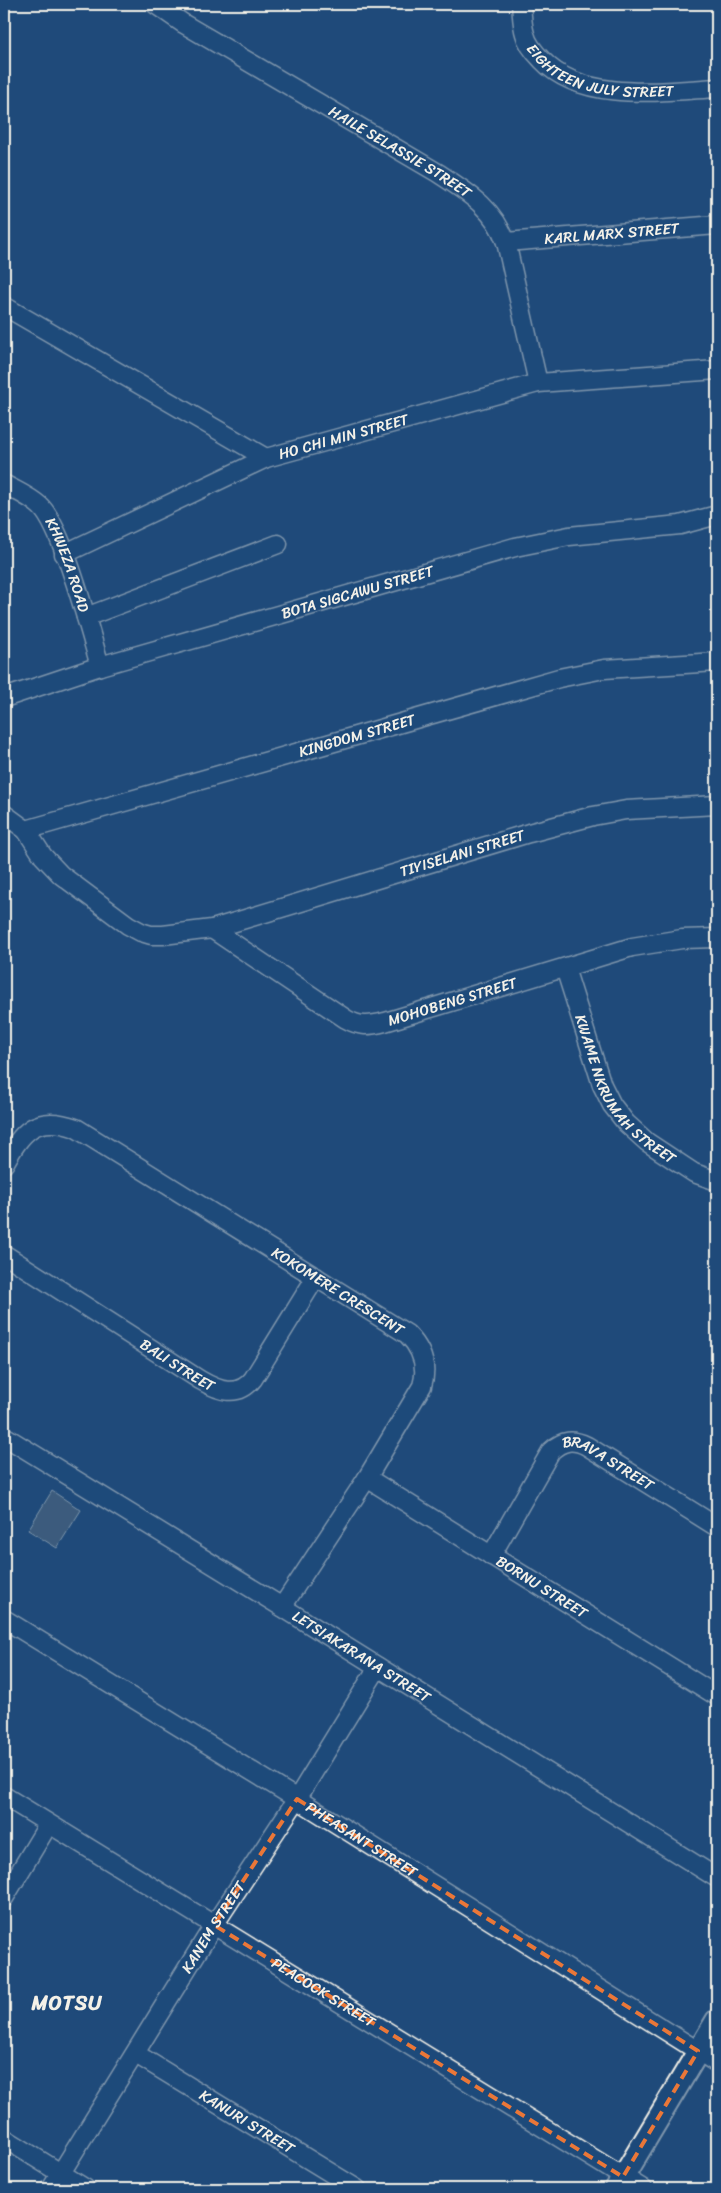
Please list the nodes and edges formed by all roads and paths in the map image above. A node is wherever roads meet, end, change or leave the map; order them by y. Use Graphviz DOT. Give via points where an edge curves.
graph roads {
  1 [pos="156,4"];
  2 [pos="521,4"];
  3 [pos="717,88"];
  4 [pos="717,225"];
  5 [pos="506,242"];
  6 [pos="4,306"];
  7 [pos="717,370"];
  8 [pos="538,383"];
  9 [pos="266,458"];
  10 [pos="4,484"];
  11 [pos="717,516"];
  12 [pos="278,544"];
  13 [pos="64,554"];
  14 [pos="86,617"];
  15 [pos="717,662"];
  16 [pos="100,666"];
  17 [pos="4,698"];
  18 [pos="717,805"];
  19 [pos="4,814"];
  20 [pos="26,830"];
  21 [pos="212,929"];
  22 [pos="717,938"];
  23 [pos="565,968"];
  24 [pos="4,1164"];
  25 [pos="717,1181"];
  26 [pos="4,1254"];
  27 [pos="316,1277"];
  28 [pos="4,1436"];
  29 [pos="367,1478"];
  30 [pos="717,1527"];
  31 [pos="491,1556"];
  32 [pos="282,1607"];
  33 [pos="4,1619"];
  34 [pos="378,1667"];
  35 [pos="717,1696"];
  36 [pos="4,1796"];
  37 [pos="297,1798"];
  38 [pos="48,1825"];
  39 [pos="717,1878"];
  40 [pos="4,1898"];
  41 [pos="214,1925"];
  42 [pos="717,2020"];
  43 [pos="698,2051"];
  44 [pos="136,2054"];
  45 [pos="717,2063"];
  46 [pos="4,2138"];
  47 [pos="61,2174"];
  48 [pos="620,2183"];
  49 [pos="51,2189"];
  50 [pos="86,2189"];
  51 [pos="357,2189"];
  52 [pos="643,2189"];
  1 -- 5 [label="street, HAILE SELASSIE STREET" via="184,24 471,194 499,225"];
  2 -- 3 [label="street, EIGHTEEN JULY STREET" via="525,36 536,54 550,69 568,79 619,91"];
  4 -- 5 [label="street, KARL MARX STREET"];
  5 -- 8 [label="street, HAILE SELASSIE STREET"];
  6 -- 9 [label="street, HO CHI MIN STREET"];
  7 -- 8 [label="street, HO CHI MIN STREET"];
  8 -- 9 [label="street, HO CHI MIN STREET"];
  9 -- 13 [label="street"];
  10 -- 13 [label="street, KHWEZA ROAD" via="41,507 55,529"];
  11 -- 16 [label="street, BOTA SIGCAWU STREET" via="680,524 569,536 515,547"];
  12 -- 14 [label="street"];
  13 -- 14 [label="street, KHWEZA ROAD"];
  14 -- 16 [label="street, KHWEZA ROAD"];
  15 -- 20 [label="street, KINGDOM STREET" via="604,670 567,676"];
  16 -- 17 [label="street, BOTA SIGCAWU STREET"];
  18 -- 21 [label="street, TIYISELANI STREET" via="626,810 593,816"];
  19 -- 20 [label="street"];
  20 -- 21 [label="street, TIYISELANI STREET" via="43,856 61,875 141,932 163,935"];
  21 -- 23 [label="street, MOHOBENG STREET" via="359,1025 378,1024"];
  22 -- 23 [label="street, MOHOBENG STREET" via="658,942"];
  23 -- 25 [label="street, KWAME NKRUMAH STREET" via="602,1085 612,1105 626,1123 652,1146 694,1172"];
  24 -- 27 [label="street, KOKOMERE CRESCENT" via="22,1134 45,1124 76,1128"];
  26 -- 27 [label="street, BALI STREET" via="200,1380 231,1392 247,1387 253,1379"];
  27 -- 29 [label="street, KOKOMERE CRESCENT" via="407,1334 416,1342 424,1362 426,1374 422,1386"];
  28 -- 32 [label="street, LETSIAKARANA STREET"];
  29 -- 31 [label="street, BORNU STREET"];
  29 -- 32 [label="street, KOKOMERE CRESCENT"];
  30 -- 31 [label="street, BRAVA STREET" via="587,1446 569,1441 560,1443 551,1451"];
  31 -- 35 [label="street, BORNU STREET"];
  32 -- 34 [label="street, LETSIAKARANA STREET"];
  33 -- 37 [label="street, PHEASANT STREET"];
  34 -- 37 [label="street, KANEM STREET"];
  34 -- 39 [label="street, LETSIAKARANA STREET"];
  36 -- 38 [label="street, PEACOCK STREET"];
  37 -- 41 [label="street, KANEM STREET"];
  37 -- 43 [label="street, PHEASANT STREET"];
  38 -- 40 [label="street"];
  38 -- 41 [label="street, PEACOCK STREET"];
  41 -- 44 [label="street, KANEM STREET"];
  41 -- 48 [label="street, PEACOCK STREET"];
  42 -- 43 [label="street"];
  43 -- 45 [label="street, PHEASANT STREET"];
  43 -- 48 [label="street"];
  44 -- 47 [label="street, KANEM STREET"];
  44 -- 51 [label="street, KANURI STREET"];
  46 -- 47 [label="street"];
  47 -- 49 [label="street, KANEM STREET"];
  47 -- 50 [label="street"];
  48 -- 52 [label="street, PEACOCK STREET"];
}
